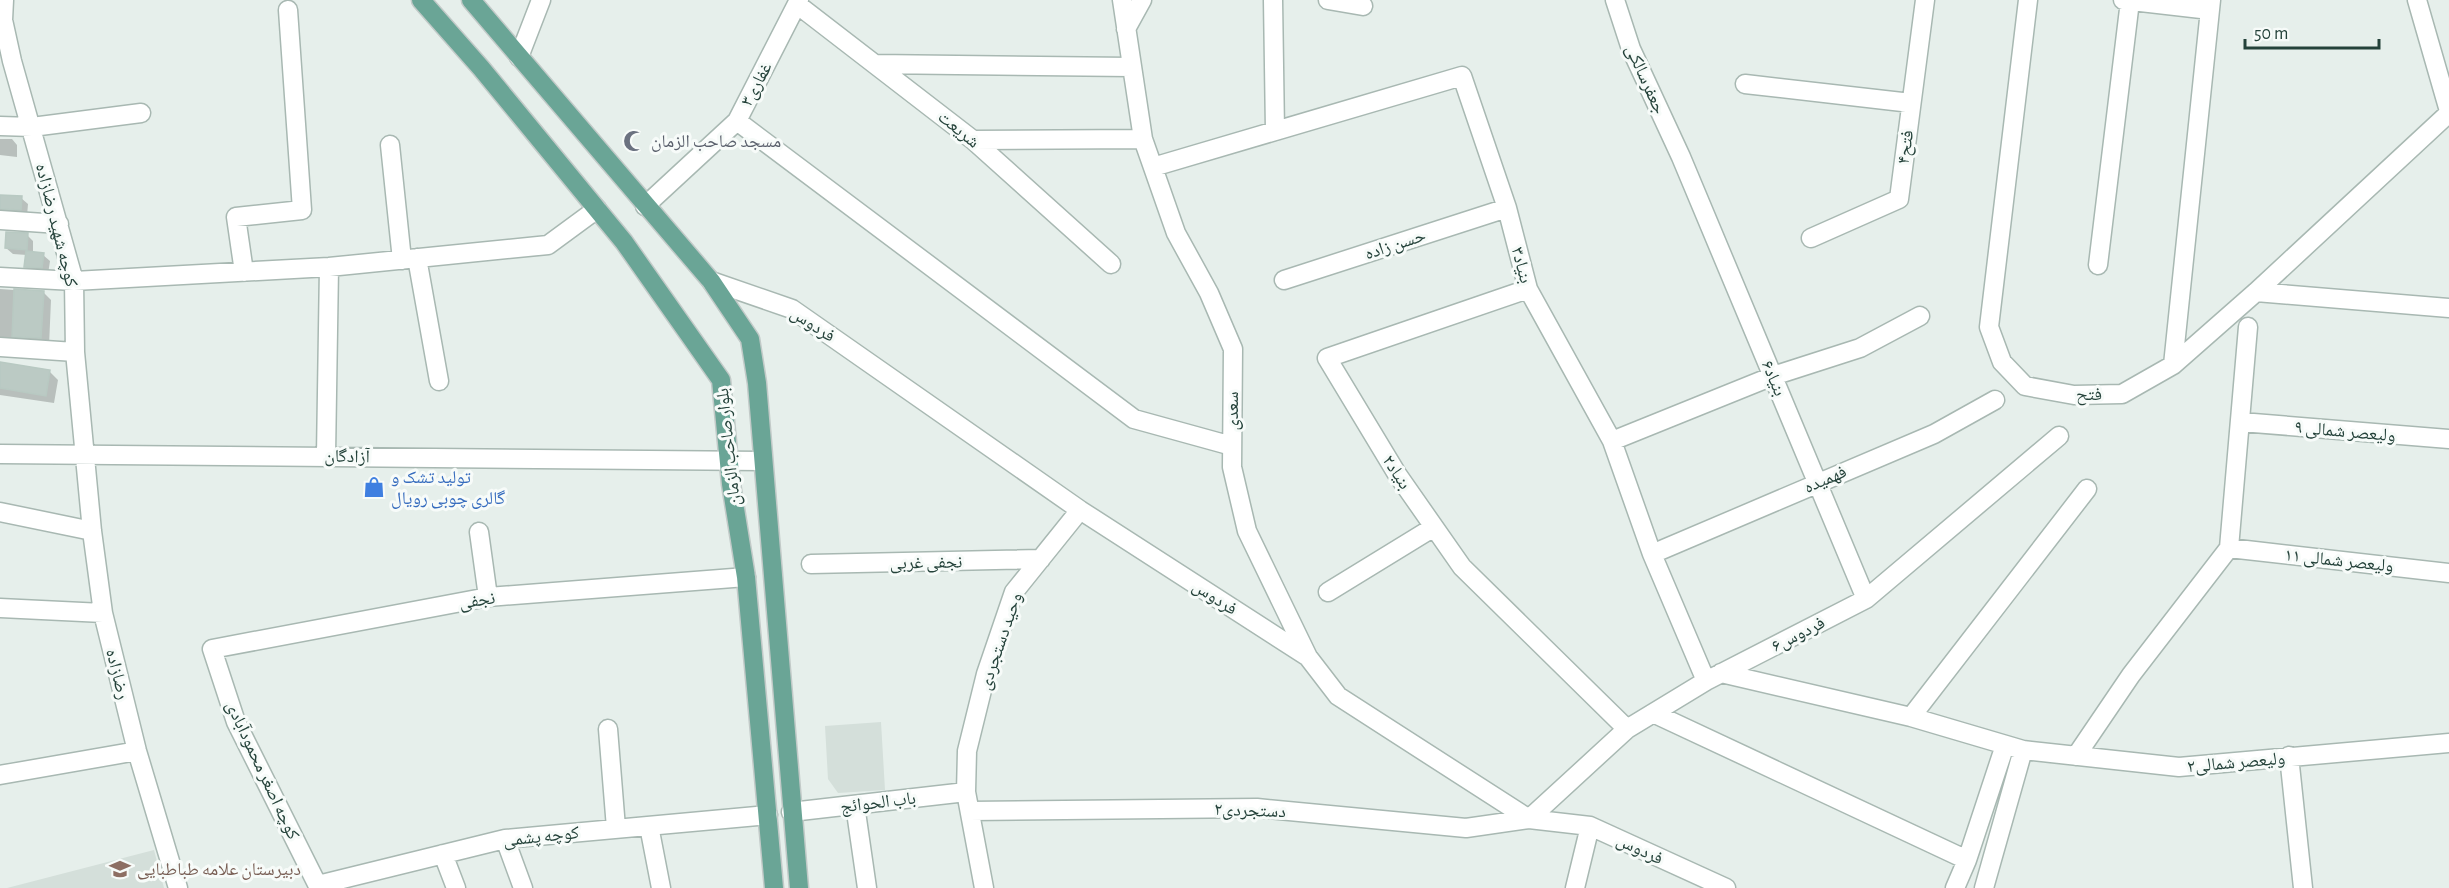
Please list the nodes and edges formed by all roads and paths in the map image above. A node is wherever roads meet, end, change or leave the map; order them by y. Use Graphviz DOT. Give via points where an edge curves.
graph roads {
  1 [pos="4,0"];
  2 [pos="421,0"];
  3 [pos="471,0"];
  4 [pos="541,0"];
  5 [pos="1122,0"];
  6 [pos="1142,0"];
  7 [pos="1273,0"];
  8 [pos="1328,0"];
  9 [pos="1615,0"];
  10 [pos="1925,0"];
  11 [pos="2028,0"];
  12 [pos="2127,0"];
  13 [pos="2417,0"];
  14 [pos="798,2"];
  15 [pos="2211,5"];
  16 [pos="1363,6"];
  17 [pos="288,10"];
  18 [pos="1126,29"];
  19 [pos="519,57"];
  20 [pos="6,61"];
  21 [pos="875,64"];
  22 [pos="1131,67"];
  23 [pos="1744,84"];
  24 [pos="1911,103"];
  25 [pos="2449,112"];
  26 [pos="141,113"];
  27 [pos="737,122"];
  28 [pos="0,126"];
  29 [pos="32,128"];
  30 [pos="1275,131"];
  31 [pos="1143,139"];
  32 [pos="973,140"];
  33 [pos="390,145"];
  34 [pos="1681,157"];
  35 [pos="1152,167"];
  36 [pos="645,206"];
  37 [pos="1507,208"];
  38 [pos="597,209"];
  39 [pos="0,220"];
  40 [pos="58,224"];
  41 [pos="1811,238"];
  42 [pos="410,259"];
  43 [pos="1111,264"];
  44 [pos="2098,266"];
  45 [pos="329,267"];
  46 [pos="244,272"];
  47 [pos="0,277"];
  48 [pos="1284,280"];
  49 [pos="74,281"];
  50 [pos="711,281"];
  51 [pos="1528,289"];
  52 [pos="2256,292"];
  53 [pos="2449,308"];
  54 [pos="1920,316"];
  55 [pos="2248,327"];
  56 [pos="0,347"];
  57 [pos="75,352"];
  58 [pos="2173,365"];
  59 [pos="1773,376"];
  60 [pos="439,381"];
  61 [pos="1995,400"];
  62 [pos="2241,422"];
  63 [pos="2059,436"];
  64 [pos="2449,439"];
  65 [pos="1612,441"];
  66 [pos="1232,446"];
  67 [pos="0,454"];
  68 [pos="85,455"];
  69 [pos="326,455"];
  70 [pos="762,461"];
  71 [pos="729,462"];
  72 [pos="1818,482"];
  73 [pos="2087,489"];
  74 [pos="1080,510"];
  75 [pos="0,512"];
  76 [pos="1434,527"];
  77 [pos="92,531"];
  78 [pos="479,532"];
  79 [pos="2229,548"];
  80 [pos="1652,554"];
  81 [pos="1041,559"];
  82 [pos="811,564"];
  83 [pos="2449,573"];
  84 [pos="746,577"];
  85 [pos="1328,592"];
  86 [pos="488,597"];
  87 [pos="1866,598"];
  88 [pos="0,608"];
  89 [pos="103,613"];
  90 [pos="213,649"];
  91 [pos="1308,657"];
  92 [pos="1713,677"];
  93 [pos="1653,713"];
  94 [pos="1911,717"];
  95 [pos="608,729"];
  96 [pos="1627,729"];
  97 [pos="2449,743"];
  98 [pos="2005,745"];
  99 [pos="2023,750"];
  100 [pos="137,751"];
  101 [pos="2076,756"];
  102 [pos="2289,756"];
  103 [pos="0,775"];
  104 [pos="966,792"];
  105 [pos="855,805"];
  106 [pos="970,811"];
  107 [pos="791,812"];
  108 [pos="768,816"];
  109 [pos="1529,819"];
  110 [pos="649,826"];
  111 [pos="1590,826"];
  112 [pos="616,828"];
  113 [pos="505,839"];
  114 [pos="443,854"];
  115 [pos="1967,860"];
  116 [pos="318,886"];
  117 [pos="178,888"];
  118 [pos="456,888"];
  119 [pos="523,888"];
  120 [pos="661,888"];
  121 [pos="774,888"];
  122 [pos="799,888"];
  123 [pos="867,888"];
  124 [pos="984,888"];
  125 [pos="1575,888"];
  126 [pos="1726,888"];
  127 [pos="1955,888"];
  128 [pos="1984,888"];
  129 [pos="2303,888"];
  1 -- 20 [label="street, کوچه شهید رضازاده"];
  2 -- 38 [label="main road, بلوار صاحب الزمان"];
  3 -- 19 [label="main road, بلوار صاحب الزمان"];
  4 -- 19 [label="street"];
  5 -- 18 [label="street, سعدی"];
  6 -- 18 [label="street"];
  7 -- 30 [label="street"];
  8 -- 16 [label="street"];
  9 -- 34 [label="street, جعفرسالکی" via="1631,49"];
  10 -- 24 [label="street, فتح۴"];
  11 -- 58 [label="street, فتح" via="1989,327 2002,362 2025,386 2074,395 2122,394"];
  12 -- 15 [label="street"];
  12 -- 44 [label="street"];
  13 -- 25 [label="street"];
  14 -- 21 [label="street, شریعت"];
  14 -- 27 [label="street, غفاری۳"];
  15 -- 58 [label="street"];
  17 -- 46 [label="street" via="302,210 236,218"];
  18 -- 22 [label="street, سعدی"];
  19 -- 36 [label="main road, بلوار صاحب الزمان"];
  20 -- 29 [label="street, کوچه شهید رضازاده"];
  21 -- 22 [label="street"];
  21 -- 32 [label="street, شریعت"];
  22 -- 31 [label="street, سعدی"];
  23 -- 24 [label="street"];
  24 -- 41 [label="street, فتح۴" via="1899,199"];
  25 -- 52 [label="street, فتح"];
  26 -- 29 [label="street"];
  27 -- 36 [label="street, غفاری۳"];
  27 -- 66 [label="street" via="1134,419"];
  28 -- 29 [label="street"];
  29 -- 40 [label="street, کوچه شهید رضازاده"];
  30 -- 35 [label="street"];
  30 -- 37 [label="street, بنیاد۳" via="1462,76"];
  31 -- 32 [label="street"];
  31 -- 35 [label="street, سعدی"];
  32 -- 43 [label="street, شریعت"];
  33 -- 42 [label="street"];
  34 -- 59 [label="street, بنیاد۶"];
  35 -- 66 [label="street, سعدی" via="1176,233 1209,293 1233,349"];
  36 -- 50 [label="main road, بلوار صاحب الزمان"];
  37 -- 48 [label="street, حسن زاده"];
  37 -- 51 [label="street, بنیاد۳"];
  38 -- 42 [label="street" via="548,245"];
  38 -- 71 [label="main road, بلوار صاحب الزمان" via="721,380"];
  39 -- 40 [label="street"];
  40 -- 49 [label="street, کوچه شهید رضازاده"];
  42 -- 45 [label="street"];
  42 -- 60 [label="street"];
  45 -- 46 [label="street"];
  45 -- 69 [label="street"];
  46 -- 49 [label="street"];
  47 -- 49 [label="street"];
  49 -- 57 [label="street, کوچه شهید رضازاده"];
  50 -- 70 [label="main road, بلوار صاحب الزمان" via="750,339"];
  50 -- 74 [label="street, فردوس" via="792,309"];
  51 -- 65 [label="street, بنیاد۳"];
  51 -- 76 [label="street, بنیاد۲" via="1327,358"];
  52 -- 53 [label="street"];
  52 -- 58 [label="street, فتح"];
  54 -- 59 [label="street" via="1860,348"];
  55 -- 62 [label="street"];
  56 -- 57 [label="street"];
  57 -- 68 [label="street, کوچه شهید رضازاده"];
  59 -- 65 [label="street"];
  59 -- 72 [label="street, بنیاد۶"];
  61 -- 72 [label="street, فهمیده" via="1934,434"];
  62 -- 64 [label="street, ولیعصر شمالی ۹"];
  62 -- 79 [label="street"];
  63 -- 87 [label="street, فردوس۶"];
  65 -- 80 [label="street, بنیاد۳"];
  66 -- 91 [label="street, سعدی" via="1232,467 1247,531"];
  67 -- 68 [label="street, آزادگان"];
  68 -- 69 [label="street, آزادگان"];
  68 -- 77 [label="street, رضازاده"];
  69 -- 71 [label="street, آزادگان"];
  70 -- 71 [label="street, آزادگان"];
  70 -- 107 [label="main road, بلوار صاحب الزمان"];
  71 -- 84 [label="main road, بلوار صاحب الزمان"];
  72 -- 80 [label="street, فهمیده"];
  72 -- 87 [label="street, بنیاد۶"];
  73 -- 94 [label="street"];
  74 -- 81 [label="street, وحید دستجردی"];
  74 -- 91 [label="street, فردوس"];
  75 -- 77 [label="street"];
  76 -- 85 [label="street"];
  76 -- 96 [label="street, بنیاد۲" via="1462,567"];
  77 -- 89 [label="street, رضازاده"];
  78 -- 86 [label="street"];
  79 -- 83 [label="street, ولیعصر شمالی ۱۱"];
  79 -- 101 [label="street"];
  80 -- 92 [label="street, بنیاد۳"];
  81 -- 82 [label="street, نجفی غربی"];
  81 -- 104 [label="street, وحید دستجردی" via="1014,592 986,674 967,751"];
  84 -- 86 [label="street, نجفی"];
  84 -- 108 [label="main road, بلوار صاحب الزمان"];
  86 -- 90 [label="street, نجفی"];
  87 -- 92 [label="street, فردوس۶"];
  88 -- 89 [label="street"];
  89 -- 100 [label="street, رضازاده"];
  90 -- 116 [label="street, کوچه اصغر محمودآبادی" via="236,722"];
  91 -- 109 [label="street, فردوس" via="1338,696"];
  92 -- 93 [label="street, فردوس۶"];
  92 -- 94 [label="street, ولیعصر شمالی۲"];
  93 -- 96 [label="street, فردوس۶"];
  93 -- 115 [label="street"];
  94 -- 98 [label="street, ولیعصر شمالی۲"];
  95 -- 112 [label="street"];
  96 -- 109 [label="street, فردوس۶"];
  97 -- 102 [label="street, ولیعصر شمالی۲"];
  98 -- 99 [label="street, ولیعصر شمالی۲"];
  98 -- 115 [label="street"];
  99 -- 101 [label="street, ولیعصر شمالی۲"];
  99 -- 128 [label="street"];
  100 -- 103 [label="street"];
  100 -- 117 [label="street, رضازاده"];
  101 -- 102 [label="street, ولیعصر شمالی۲" via="2179,767"];
  102 -- 129 [label="street"];
  104 -- 105 [label="street, باب الحوائج"];
  104 -- 106 [label="street, وحید دستجردی"];
  105 -- 107 [label="street, باب الحوائج"];
  105 -- 123 [label="street"];
  106 -- 109 [label="street, دستجردی۲" via="1257,808 1466,828"];
  106 -- 124 [label="street"];
  107 -- 122 [label="main road, بلوار صاحب الزمان"];
  108 -- 110 [label="street, کوچه پشمی"];
  108 -- 121 [label="main road, بلوار صاحب الزمان"];
  109 -- 111 [label="street, فردوس"];
  110 -- 112 [label="street, کوچه پشمی"];
  110 -- 120 [label="street"];
  111 -- 125 [label="street"];
  111 -- 126 [label="street, فردوس"];
  112 -- 113 [label="street, کوچه پشمی"];
  113 -- 114 [label="street, کوچه پشمی"];
  113 -- 119 [label="street"];
  114 -- 116 [label="street, کوچه پشمی"];
  114 -- 118 [label="street"];
  115 -- 127 [label="street"];
}
